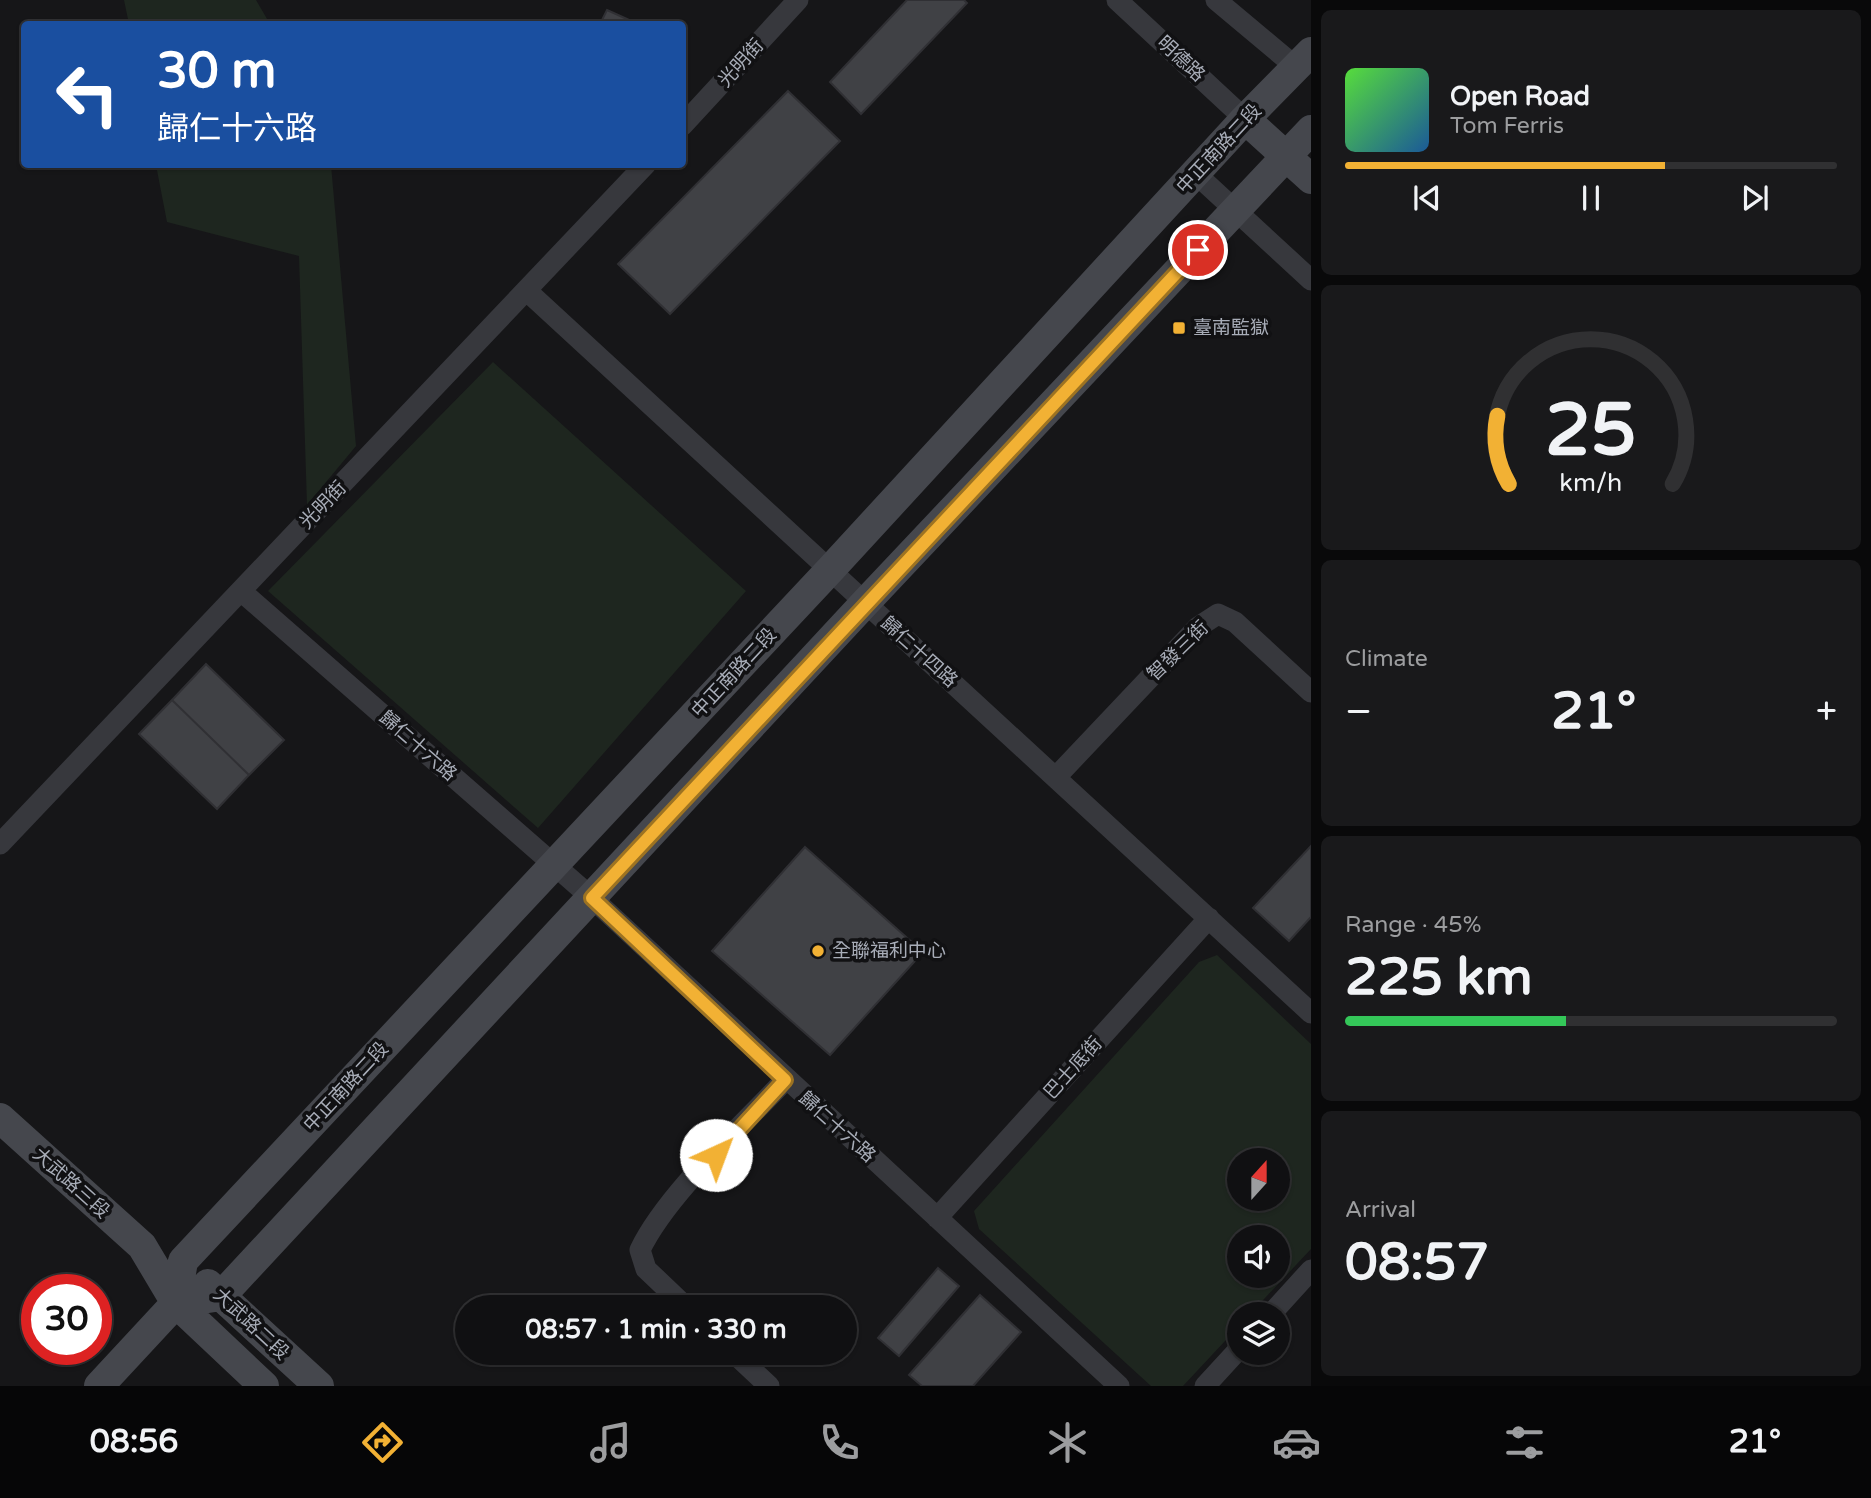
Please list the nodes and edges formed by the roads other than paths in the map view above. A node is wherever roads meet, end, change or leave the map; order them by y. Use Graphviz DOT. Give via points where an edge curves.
graph roads {
  1 [pos="798,0"];
  2 [pos="1116,0"];
  3 [pos="1216,0"];
  4 [pos="1306,67"];
  5 [pos="1245,119"];
  6 [pos="686,122"];
  7 [pos="1311,130"];
  8 [pos="1286,156"];
  9 [pos="642,168"];
  10 [pos="1196,174"];
  11 [pos="1311,179"];
  12 [pos="1235,210"];
  13 [pos="1311,280"];
  14 [pos="527,291"];
  15 [pos="829,571"];
  16 [pos="241,591"];
  17 [pos="864,604"];
  18 [pos="1311,692"];
  19 [pos="1056,777"];
  20 [pos="0,844"];
  21 [pos="554,866"];
  22 [pos="592,898"];
  23 [pos="1209,918"];
  24 [pos="1311,1013"];
  25 [pos="785,1080"];
  26 [pos="0,1118"];
  27 [pos="937,1218"];
  28 [pos="142,1246"];
  29 [pos="183,1261"];
  30 [pos="1311,1270"];
  31 [pos="673,1295"];
  32 [pos="221,1296"];
  33 [pos="1282,1302"];
  34 [pos="176,1303"];
  35 [pos="1227,1362"];
  36 [pos="747,1365"];
  37 [pos="99,1386"];
  38 [pos="264,1386"];
  39 [pos="319,1386"];
  40 [pos="769,1386"];
  41 [pos="1119,1386"];
  42 [pos="1205,1386"];
  1 -- 6 [label="street, 光明街"];
  2 -- 5 [label="street, 明德路"];
  3 -- 4 [label="street"];
  4 -- 5 [label="street, 中正南路二段"];
  5 -- 8 [label="street"];
  5 -- 10 [label="street, 中正南路二段"];
  7 -- 8 [label="street"];
  8 -- 11 [label="street"];
  8 -- 12 [label="street"];
  9 -- 14 [label="street, 光明街"];
  10 -- 12 [label="street"];
  10 -- 15 [label="street, 中正南路二段"];
  12 -- 13 [label="street"];
  12 -- 17 [label="street"];
  14 -- 15 [label="street, 歸仁十四路"];
  14 -- 16 [label="street, 光明街"];
  15 -- 17 [label="street, 歸仁十四路"];
  15 -- 21 [label="street, 中正南路二段"];
  16 -- 20 [label="street, 光明街"];
  16 -- 21 [label="street, 歸仁十六路"];
  17 -- 19 [label="street, 歸仁十四路"];
  17 -- 22 [label="street"];
  18 -- 19 [label="street, 智發三街" via="1235,622 1218,614 1198,627"];
  19 -- 23 [label="street, 歸仁十四路"];
  21 -- 22 [label="street, 歸仁十六路"];
  21 -- 29 [label="street, 中正南路二段"];
  22 -- 25 [label="street, 歸仁十六路"];
  22 -- 32 [label="street"];
  23 -- 24 [label="street, 歸仁十四路"];
  23 -- 27 [label="street, 巴士底街"];
  25 -- 27 [label="street, 歸仁十六路"];
  25 -- 31 [label="street" via="650,1229 640,1250 646,1269"];
  26 -- 28 [label="street, 大武路三段"];
  27 -- 41 [label="street, 歸仁十六路"];
  28 -- 29 [label="street, 大武路三段"];
  28 -- 34 [label="street, 大武路三段"];
  29 -- 32 [label="street, 大武路二段"];
  29 -- 34 [label="street"];
  30 -- 33 [label="street"];
  32 -- 34 [label="street"];
  32 -- 39 [label="street, 大武路二段"];
  34 -- 37 [label="street"];
  34 -- 38 [label="street, 大武路二段"];
  35 -- 42 [label="street"];
  36 -- 40 [label="street"];
}
